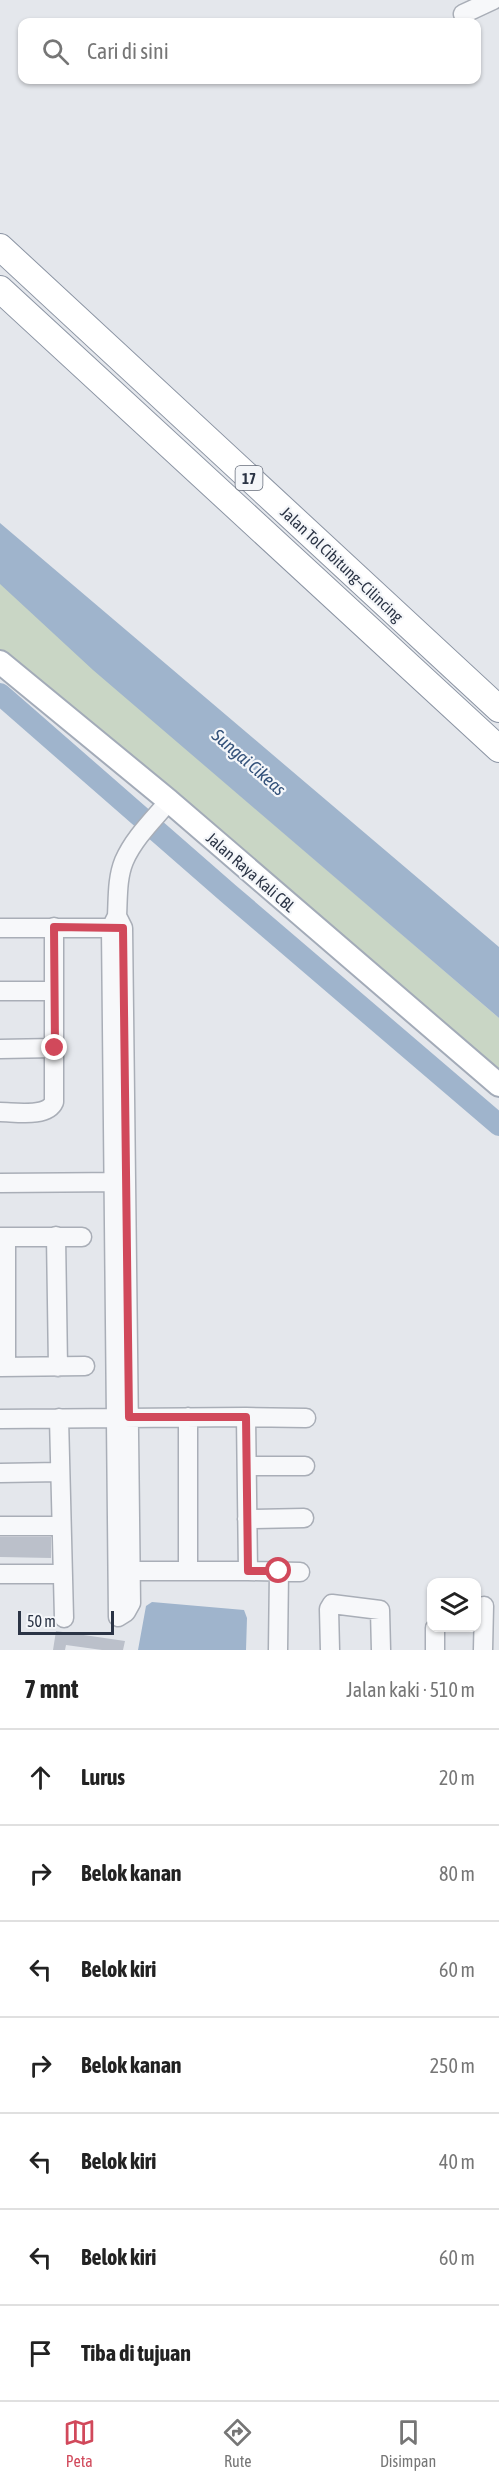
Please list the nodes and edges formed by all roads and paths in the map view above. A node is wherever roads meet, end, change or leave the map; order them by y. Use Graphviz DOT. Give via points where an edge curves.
graph roads {
  1 [pos="493,0"];
  2 [pos="463,14"];
  3 [pos="0,247"];
  4 [pos="0,289"];
  5 [pos="0,662"];
  6 [pos="499,709"];
  7 [pos="499,749"];
  8 [pos="169,801"];
  9 [pos="117,924"];
  10 [pos="54,927"];
  11 [pos="0,928"];
  12 [pos="0,991"];
  13 [pos="54,991"];
  14 [pos="55,1048"];
  15 [pos="0,1049"];
  16 [pos="499,1085"];
  17 [pos="0,1112"];
  18 [pos="120,1182"];
  19 [pos="0,1183"];
  20 [pos="56,1236"];
  21 [pos="3,1237"];
  22 [pos="82,1237"];
  23 [pos="85,1366"];
  24 [pos="3,1367"];
  25 [pos="58,1367"];
  26 [pos="123,1417"];
  27 [pos="188,1417"];
  28 [pos="246,1417"];
  29 [pos="59,1418"];
  30 [pos="306,1418"];
  31 [pos="0,1419"];
  32 [pos="246,1466"];
  33 [pos="304,1466"];
  34 [pos="60,1472"];
  35 [pos="0,1473"];
  36 [pos="304,1518"];
  37 [pos="247,1519"];
  38 [pos="0,1526"];
  39 [pos="61,1526"];
  40 [pos="131,1571"];
  41 [pos="188,1571"];
  42 [pos="248,1571"];
  43 [pos="279,1571"];
  44 [pos="300,1572"];
  45 [pos="0,1574"];
  46 [pos="62,1574"];
  47 [pos="486,1606"];
  48 [pos="64,1618"];
  49 [pos="435,1632"];
  50 [pos="278,1650"];
  51 [pos="330,1650"];
  52 [pos="381,1650"];
  53 [pos="435,1650"];
  54 [pos="483,1650"];
  1 -- 2 [label="street"];
  3 -- 6 [label="highway, Jalan Tol Cibitung–Cilincing / 17"];
  4 -- 7 [label="highway, Jalan Tol Cibitung–Cilincing / 17"];
  5 -- 8 [label="main road, Jalan Raya Kali CBL"];
  8 -- 9 [label="street" via="136,840 124,862"];
  8 -- 16 [label="main road, Jalan Raya Kali CBL"];
  9 -- 10 [label="street"];
  9 -- 18 [label="street"];
  10 -- 11 [label="street"];
  10 -- 13 [label="street"];
  12 -- 13 [label="street"];
  13 -- 14 [label="street"];
  14 -- 15 [label="street"];
  14 -- 17 [label="street" via="52,1107 43,1111"];
  18 -- 19 [label="street"];
  18 -- 26 [label="street"];
  20 -- 21 [label="street"];
  20 -- 22 [label="street"];
  20 -- 25 [label="street"];
  21 -- 24 [label="street"];
  23 -- 25 [label="street"];
  24 -- 25 [label="street"];
  26 -- 27 [label="street"];
  26 -- 29 [label="street"];
  26 -- 40 [label="street"];
  26 -- 40 [label="street" via="118,1617 131,1603"];
  27 -- 28 [label="street"];
  27 -- 41 [label="street"];
  28 -- 30 [label="street"];
  28 -- 32 [label="street"];
  29 -- 31 [label="street"];
  29 -- 34 [label="street"];
  32 -- 33 [label="street"];
  32 -- 37 [label="street"];
  34 -- 35 [label="street"];
  34 -- 39 [label="street"];
  36 -- 37 [label="street"];
  37 -- 42 [label="street"];
  38 -- 39 [label="street"];
  39 -- 46 [label="street"];
  40 -- 41 [label="street"];
  41 -- 42 [label="street"];
  42 -- 43 [label="street"];
  43 -- 44 [label="street"];
  43 -- 50 [label="street"];
  45 -- 46 [label="street"];
  46 -- 48 [label="street"];
  47 -- 54 [label="street"];
  49 -- 53 [label="street"];
  51 -- 52 [label="street" via="332,1604 380,1610"];
}
